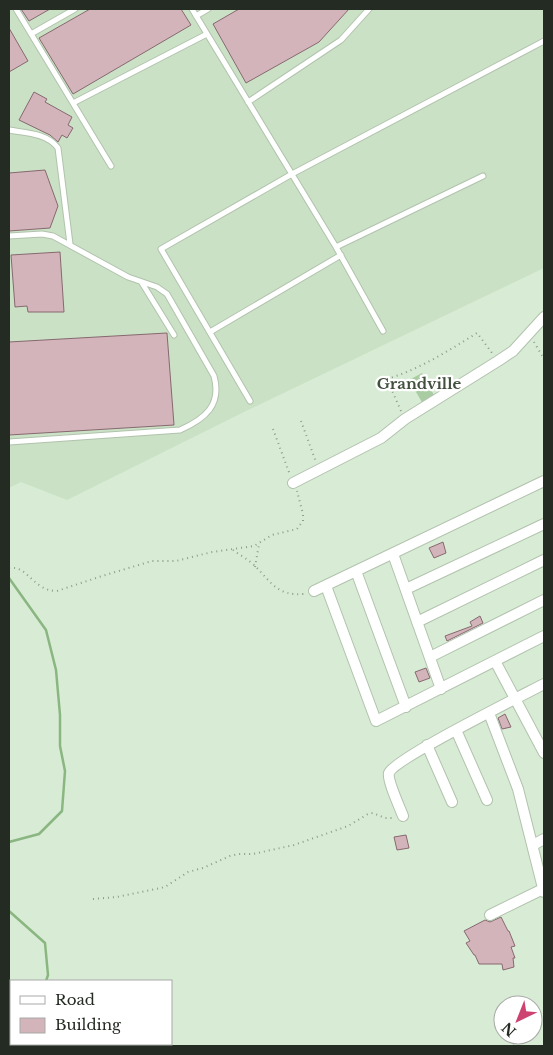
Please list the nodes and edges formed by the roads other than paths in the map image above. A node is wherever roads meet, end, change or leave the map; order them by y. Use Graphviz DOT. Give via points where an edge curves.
graph roads {
  1 [pos="16,9"];
  2 [pos="75,9"];
  3 [pos="192,9"];
  4 [pos="208,9"];
  5 [pos="369,9"];
  6 [pos="196,16"];
  7 [pos="31,34"];
  8 [pos="207,34"];
  9 [pos="544,41"];
  10 [pos="248,102"];
  11 [pos="73,103"];
  12 [pos="9,130"];
  13 [pos="111,166"];
  14 [pos="292,174"];
  15 [pos="483,176"];
  16 [pos="9,236"];
  17 [pos="70,244"];
  18 [pos="336,247"];
  19 [pos="340,255"];
  20 [pos="142,283"];
  21 [pos="544,318"];
  22 [pos="383,331"];
  23 [pos="210,332"];
  24 [pos="174,335"];
  25 [pos="250,402"];
  26 [pos="9,442"];
  27 [pos="544,482"];
  28 [pos="293,483"];
  29 [pos="544,524"];
  30 [pos="393,554"];
  31 [pos="544,560"];
  32 [pos="356,571"];
  33 [pos="326,586"];
  34 [pos="406,589"];
  35 [pos="314,591"];
  36 [pos="544,600"];
  37 [pos="417,622"];
  38 [pos="544,636"];
  39 [pos="430,657"];
  40 [pos="495,661"];
  41 [pos="544,684"];
  42 [pos="441,688"];
  43 [pos="516,699"];
  44 [pos="406,707"];
  45 [pos="489,713"];
  46 [pos="456,730"];
  47 [pos="427,745"];
  48 [pos="544,753"];
  49 [pos="487,800"];
  50 [pos="452,802"];
  51 [pos="403,816"];
  52 [pos="544,839"];
  53 [pos="533,845"];
  54 [pos="544,890"];
  55 [pos="490,915"];
  1 -- 7 [label="lane"];
  2 -- 7 [label="lane"];
  3 -- 6 [label="lane"];
  4 -- 6 [label="lane"];
  5 -- 10 [label="lane" via="340,40"];
  6 -- 8 [label="lane"];
  7 -- 11 [label="lane"];
  8 -- 10 [label="lane"];
  8 -- 11 [label="lane"];
  9 -- 14 [label="lane"];
  10 -- 14 [label="lane"];
  11 -- 13 [label="lane"];
  12 -- 17 [label="lane" via="45,137 58,148"];
  14 -- 18 [label="lane"];
  14 -- 23 [label="lane" via="161,249"];
  15 -- 18 [label="lane"];
  16 -- 17 [label="lane" via="48,235"];
  17 -- 20 [label="lane"];
  18 -- 19 [label="lane"];
  19 -- 22 [label="lane"];
  19 -- 23 [label="lane"];
  20 -- 24 [label="lane"];
  20 -- 26 [label="lane" via="167,294 214,376 216,395 205,417 180,430"];
  21 -- 28 [label="street" via="498,362 405,419 381,438"];
  23 -- 25 [label="lane"];
  27 -- 30 [label="street"];
  29 -- 34 [label="street"];
  30 -- 32 [label="street"];
  30 -- 34 [label="street"];
  31 -- 37 [label="street"];
  32 -- 33 [label="street"];
  32 -- 44 [label="street"];
  33 -- 35 [label="street"];
  33 -- 44 [label="street" via="376,721"];
  34 -- 37 [label="street"];
  36 -- 39 [label="street"];
  37 -- 39 [label="street"];
  38 -- 40 [label="street"];
  39 -- 42 [label="street"];
  40 -- 42 [label="street"];
  40 -- 43 [label="street"];
  41 -- 43 [label="street"];
  42 -- 44 [label="street"];
  43 -- 45 [label="street"];
  43 -- 48 [label="street"];
  45 -- 46 [label="street"];
  45 -- 53 [label="street" via="518,790"];
  46 -- 47 [label="street"];
  46 -- 49 [label="street"];
  47 -- 50 [label="street"];
  47 -- 51 [label="street" via="390,771 389,778"];
  52 -- 53 [label="street"];
  53 -- 54 [label="street"];
  54 -- 55 [label="street"];
}
